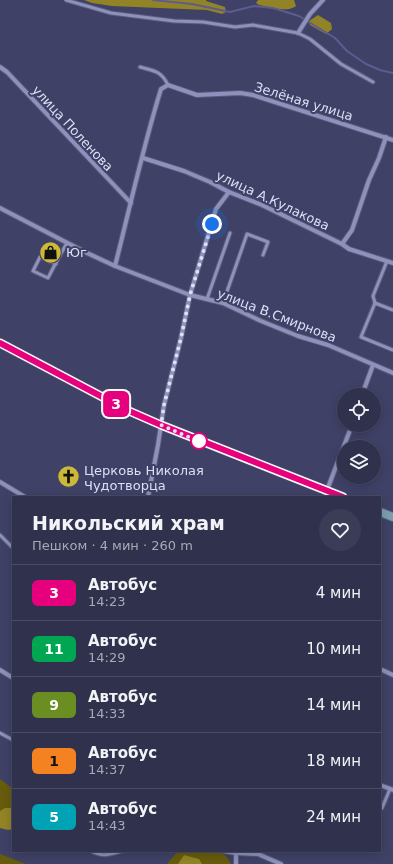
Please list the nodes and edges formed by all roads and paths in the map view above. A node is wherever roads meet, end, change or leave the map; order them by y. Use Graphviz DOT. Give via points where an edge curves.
graph roads {
  1 [pos="66,0"];
  2 [pos="323,0"];
  3 [pos="298,33"];
  4 [pos="0,67"];
  5 [pos="140,67"];
  6 [pos="373,82"];
  7 [pos="168,85"];
  8 [pos="386,137"];
  9 [pos="393,140"];
  10 [pos="143,158"];
  11 [pos="229,192"];
  12 [pos="131,203"];
  13 [pos="0,208"];
  14 [pos="230,233"];
  15 [pos="67,243"];
  16 [pos="342,244"];
  17 [pos="263,255"];
  18 [pos="387,261"];
  19 [pos="393,263"];
  20 [pos="56,264"];
  21 [pos="115,266"];
  22 [pos="190,295"];
  23 [pos="207,299"];
  24 [pos="223,302"];
  25 [pos="375,302"];
  26 [pos="393,310"];
  27 [pos="0,342"];
  28 [pos="393,350"];
  29 [pos="374,364"];
  30 [pos="393,373"];
  31 [pos="365,388"];
  32 [pos="161,425"];
  33 [pos="349,432"];
  34 [pos="0,482"];
  35 [pos="327,491"];
  36 [pos="23,496"];
  37 [pos="148,496"];
  38 [pos="340,496"];
  39 [pos="381,512"];
  40 [pos="393,517"];
  41 [pos="0,535"];
  42 [pos="12,547"];
  43 [pos="381,669"];
  44 [pos="0,670"];
  45 [pos="393,675"];
  46 [pos="12,677"];
  47 [pos="0,733"];
  48 [pos="12,739"];
  49 [pos="381,785"];
  50 [pos="392,790"];
  51 [pos="382,808"];
  52 [pos="93,852"];
  53 [pos="118,852"];
  54 [pos="227,852"];
  55 [pos="236,854"];
  56 [pos="236,864"];
  57 [pos="281,864"];
  1 -- 3 [label="lane" via="111,13 235,27 253,25"];
  2 -- 3 [label="street"];
  3 -- 6 [label="lane" via="310,39 341,64"];
  4 -- 12 [label="street, улица Поленова"];
  5 -- 7 [label="lane" via="158,72 164,76"];
  7 -- 8 [label="street, Зелёная улица" via="197,95 253,95"];
  7 -- 10 [label="street" via="161,89 147,134"];
  8 -- 9 [label="street, Зелёная улица"];
  8 -- 16 [label="street" via="352,230"];
  10 -- 11 [label="street, улица А.Кулакова" via="184,171"];
  10 -- 12 [label="street"];
  11 -- 16 [label="street, улица А.Кулакова"];
  11 -- 22 [label="street" via="216,209"];
  12 -- 21 [label="street"];
  13 -- 15 [label="street, улица В.Смирнова"];
  14 -- 23 [label="lane"];
  15 -- 20 [label="lane"];
  15 -- 21 [label="street, улица В.Смирнова"];
  16 -- 18 [label="street, улица А.Кулакова" via="349,249"];
  17 -- 24 [label="lane" via="268,242 247,234"];
  18 -- 19 [label="street, улица А.Кулакова"];
  18 -- 25 [label="lane" via="373,296"];
  20 -- 20 [label="lane" via="48,278 33,271 40,257"];
  21 -- 22 [label="street, улица В.Смирнова"];
  22 -- 23 [label="street, улица В.Смирнова"];
  22 -- 32 [label="street"];
  23 -- 24 [label="street, улица В.Смирнова"];
  24 -- 29 [label="street, улица В.Смирнова" via="261,321"];
  25 -- 26 [label="lane"];
  25 -- 28 [label="lane" via="361,337"];
  27 -- 32 [label="main road" via="129,411"];
  29 -- 30 [label="street, улица В.Смирнова"];
  29 -- 31 [label="street"];
  32 -- 35 [label="main road"];
  32 -- 37 [label="street"];
  33 -- 35 [label="street"];
  34 -- 36 [label="street"];
  35 -- 38 [label="main road"];
  39 -- 40 [label="main road"];
  41 -- 42 [label="lane"];
  43 -- 45 [label="street"];
  44 -- 46 [label="street"];
  47 -- 48 [label="lane"];
  49 -- 50 [label="street"];
  50 -- 51 [label="lane"];
  52 -- 53 [label="lane" via="106,855"];
  54 -- 55 [label="street"];
  55 -- 56 [label="street"];
  55 -- 57 [label="street" via="258,854"];
}
